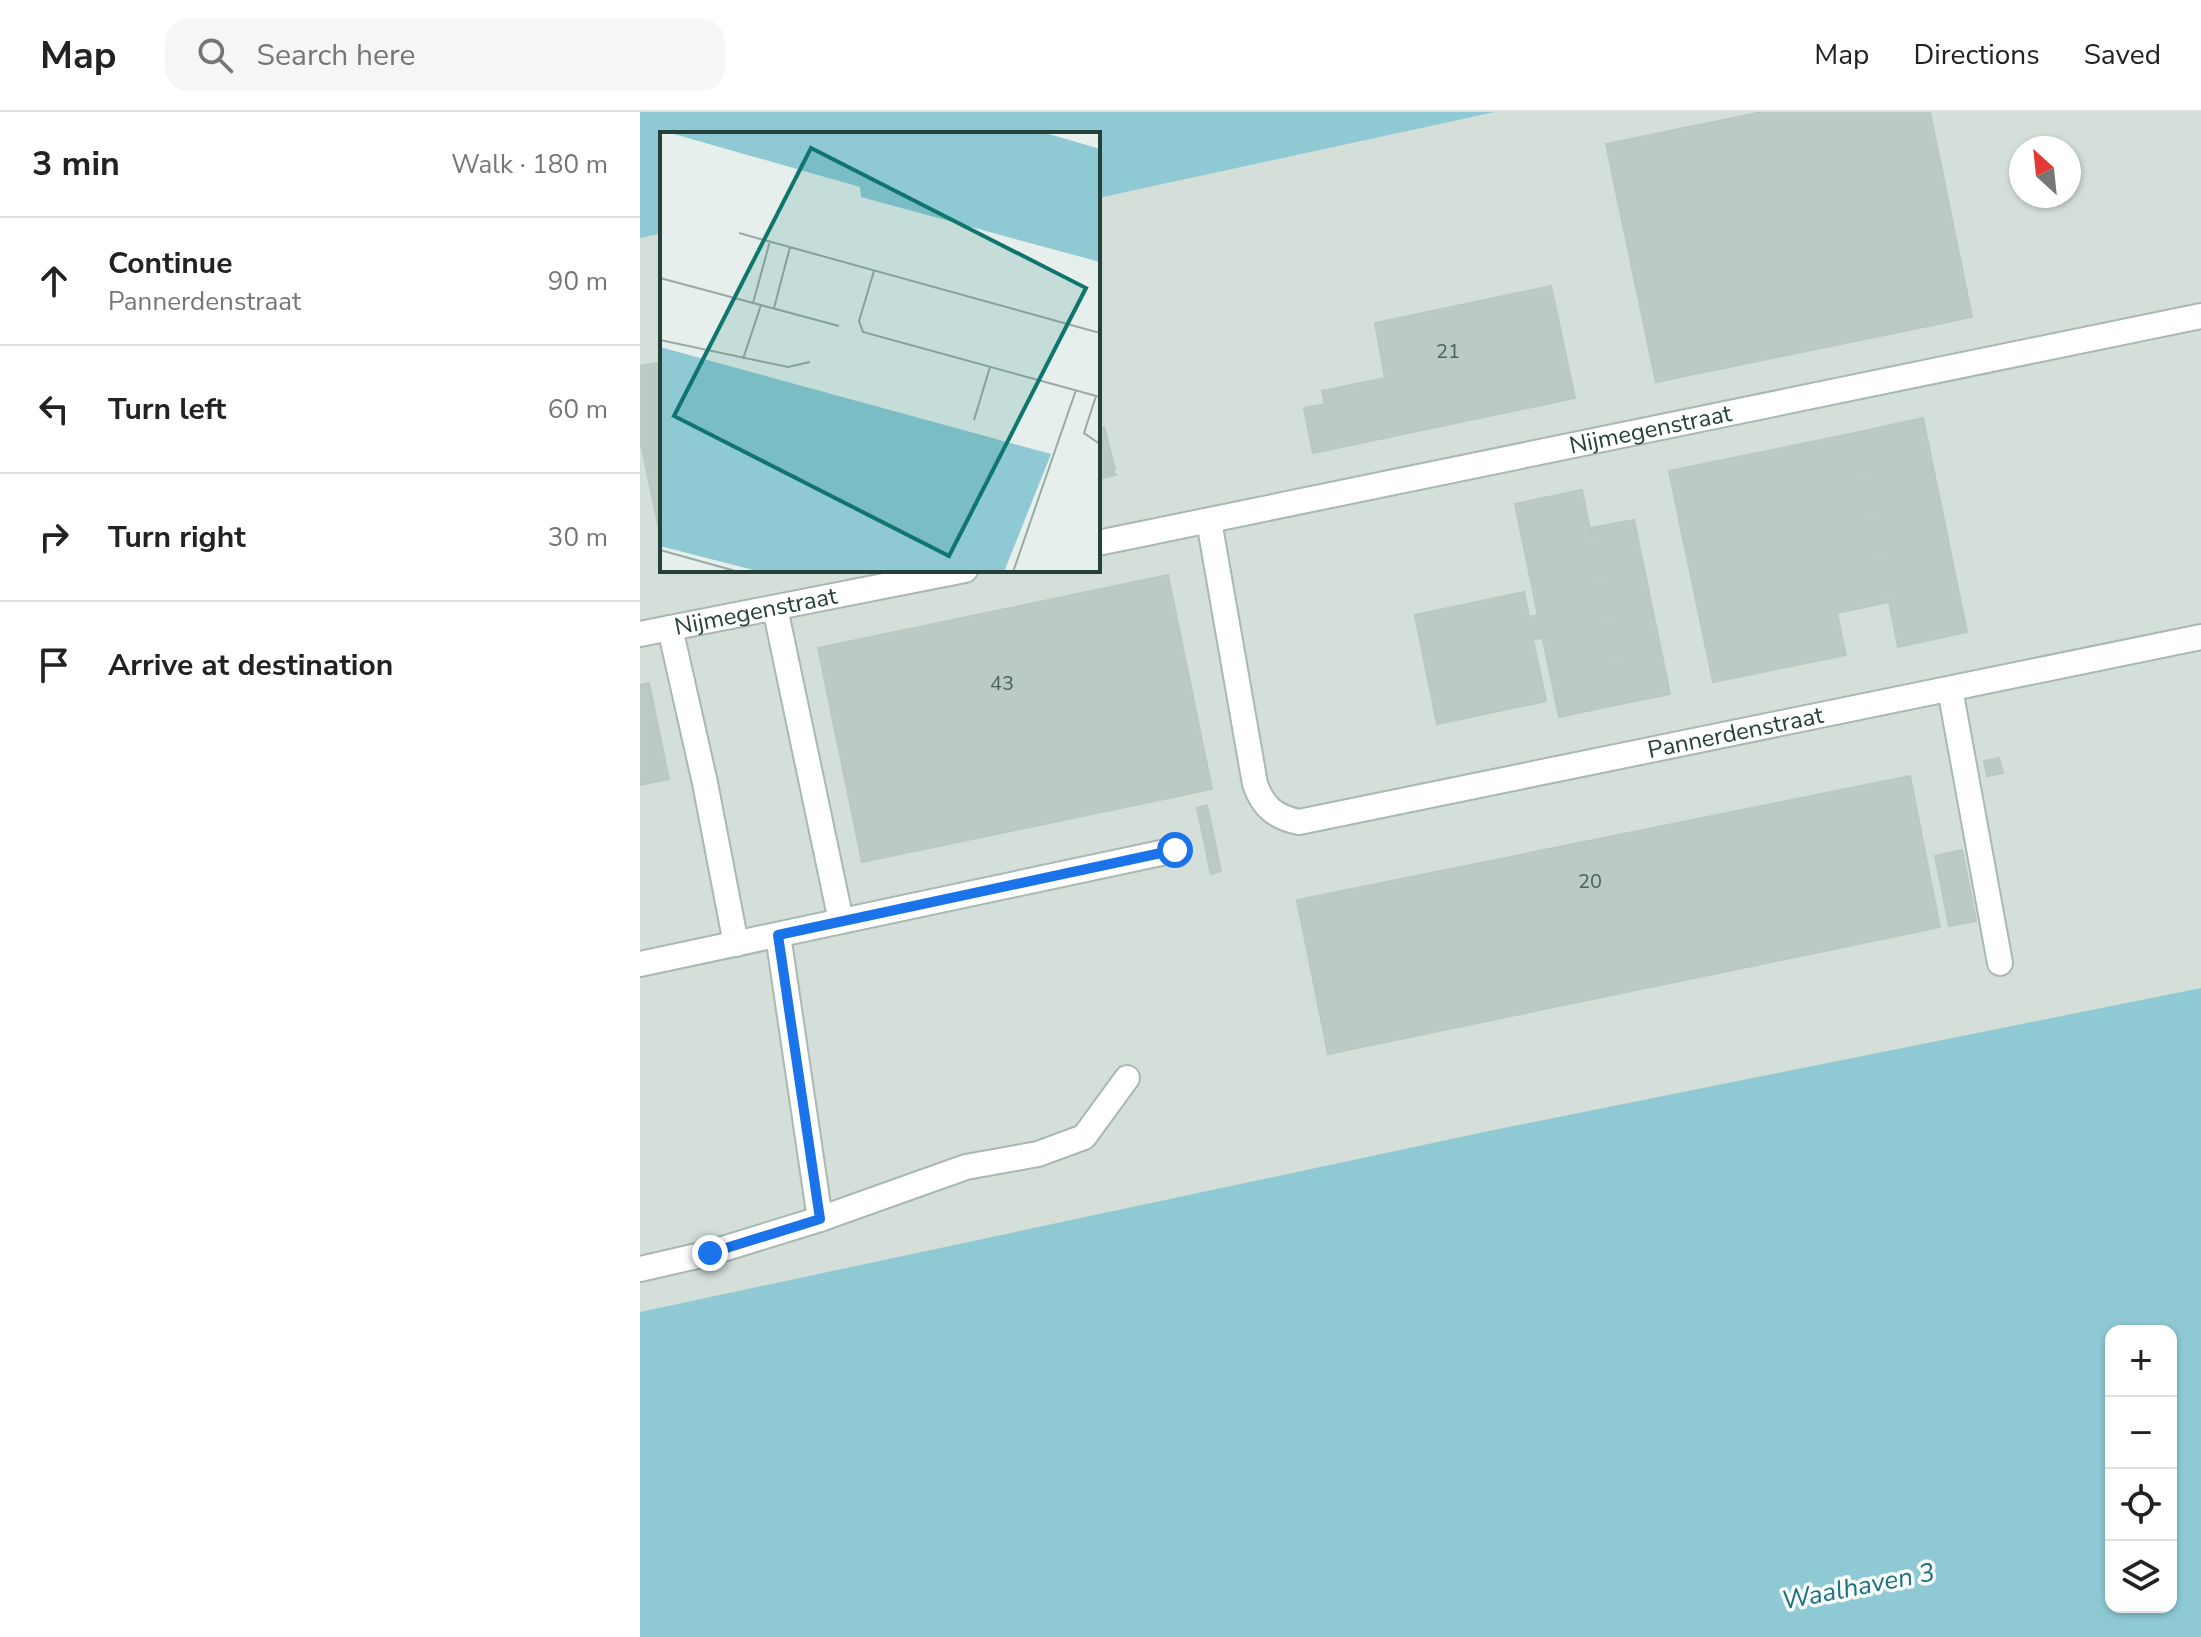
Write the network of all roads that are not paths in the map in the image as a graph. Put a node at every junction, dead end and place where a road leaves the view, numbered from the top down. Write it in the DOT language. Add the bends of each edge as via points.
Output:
graph roads {
  1 [pos="2201,316"];
  2 [pos="1209,521"];
  3 [pos="1100,543"];
  4 [pos="955,572"];
  5 [pos="775,608"];
  6 [pos="670,628"];
  7 [pos="640,634"];
  8 [pos="2201,637"];
  9 [pos="1950,689"];
  10 [pos="1175,850"];
  11 [pos="841,921"];
  12 [pos="778,935"];
  13 [pos="736,944"];
  14 [pos="2000,963"];
  15 [pos="640,964"];
  16 [pos="1127,1078"];
  17 [pos="820,1219"];
  18 [pos="640,1269"];
  1 -- 2 [label="street, Nijmegenstraat"];
  2 -- 3 [label="street, Nijmegenstraat"];
  2 -- 9 [label="street, Pannerdenstraat" via="1252,774 1260,799 1283,819 1299,822"];
  4 -- 5 [label="street, Nijmegenstraat"];
  5 -- 6 [label="street, Nijmegenstraat"];
  5 -- 11 [label="street"];
  6 -- 7 [label="street, Nijmegenstraat"];
  6 -- 13 [label="street"];
  8 -- 9 [label="street, Pannerdenstraat"];
  9 -- 14 [label="street"];
  10 -- 11 [label="street"];
  11 -- 12 [label="street"];
  12 -- 13 [label="street"];
  12 -- 17 [label="street"];
  13 -- 15 [label="street"];
  16 -- 17 [label="street" via="1084,1137 1038,1154 966,1167"];
  17 -- 18 [label="street"];
}
